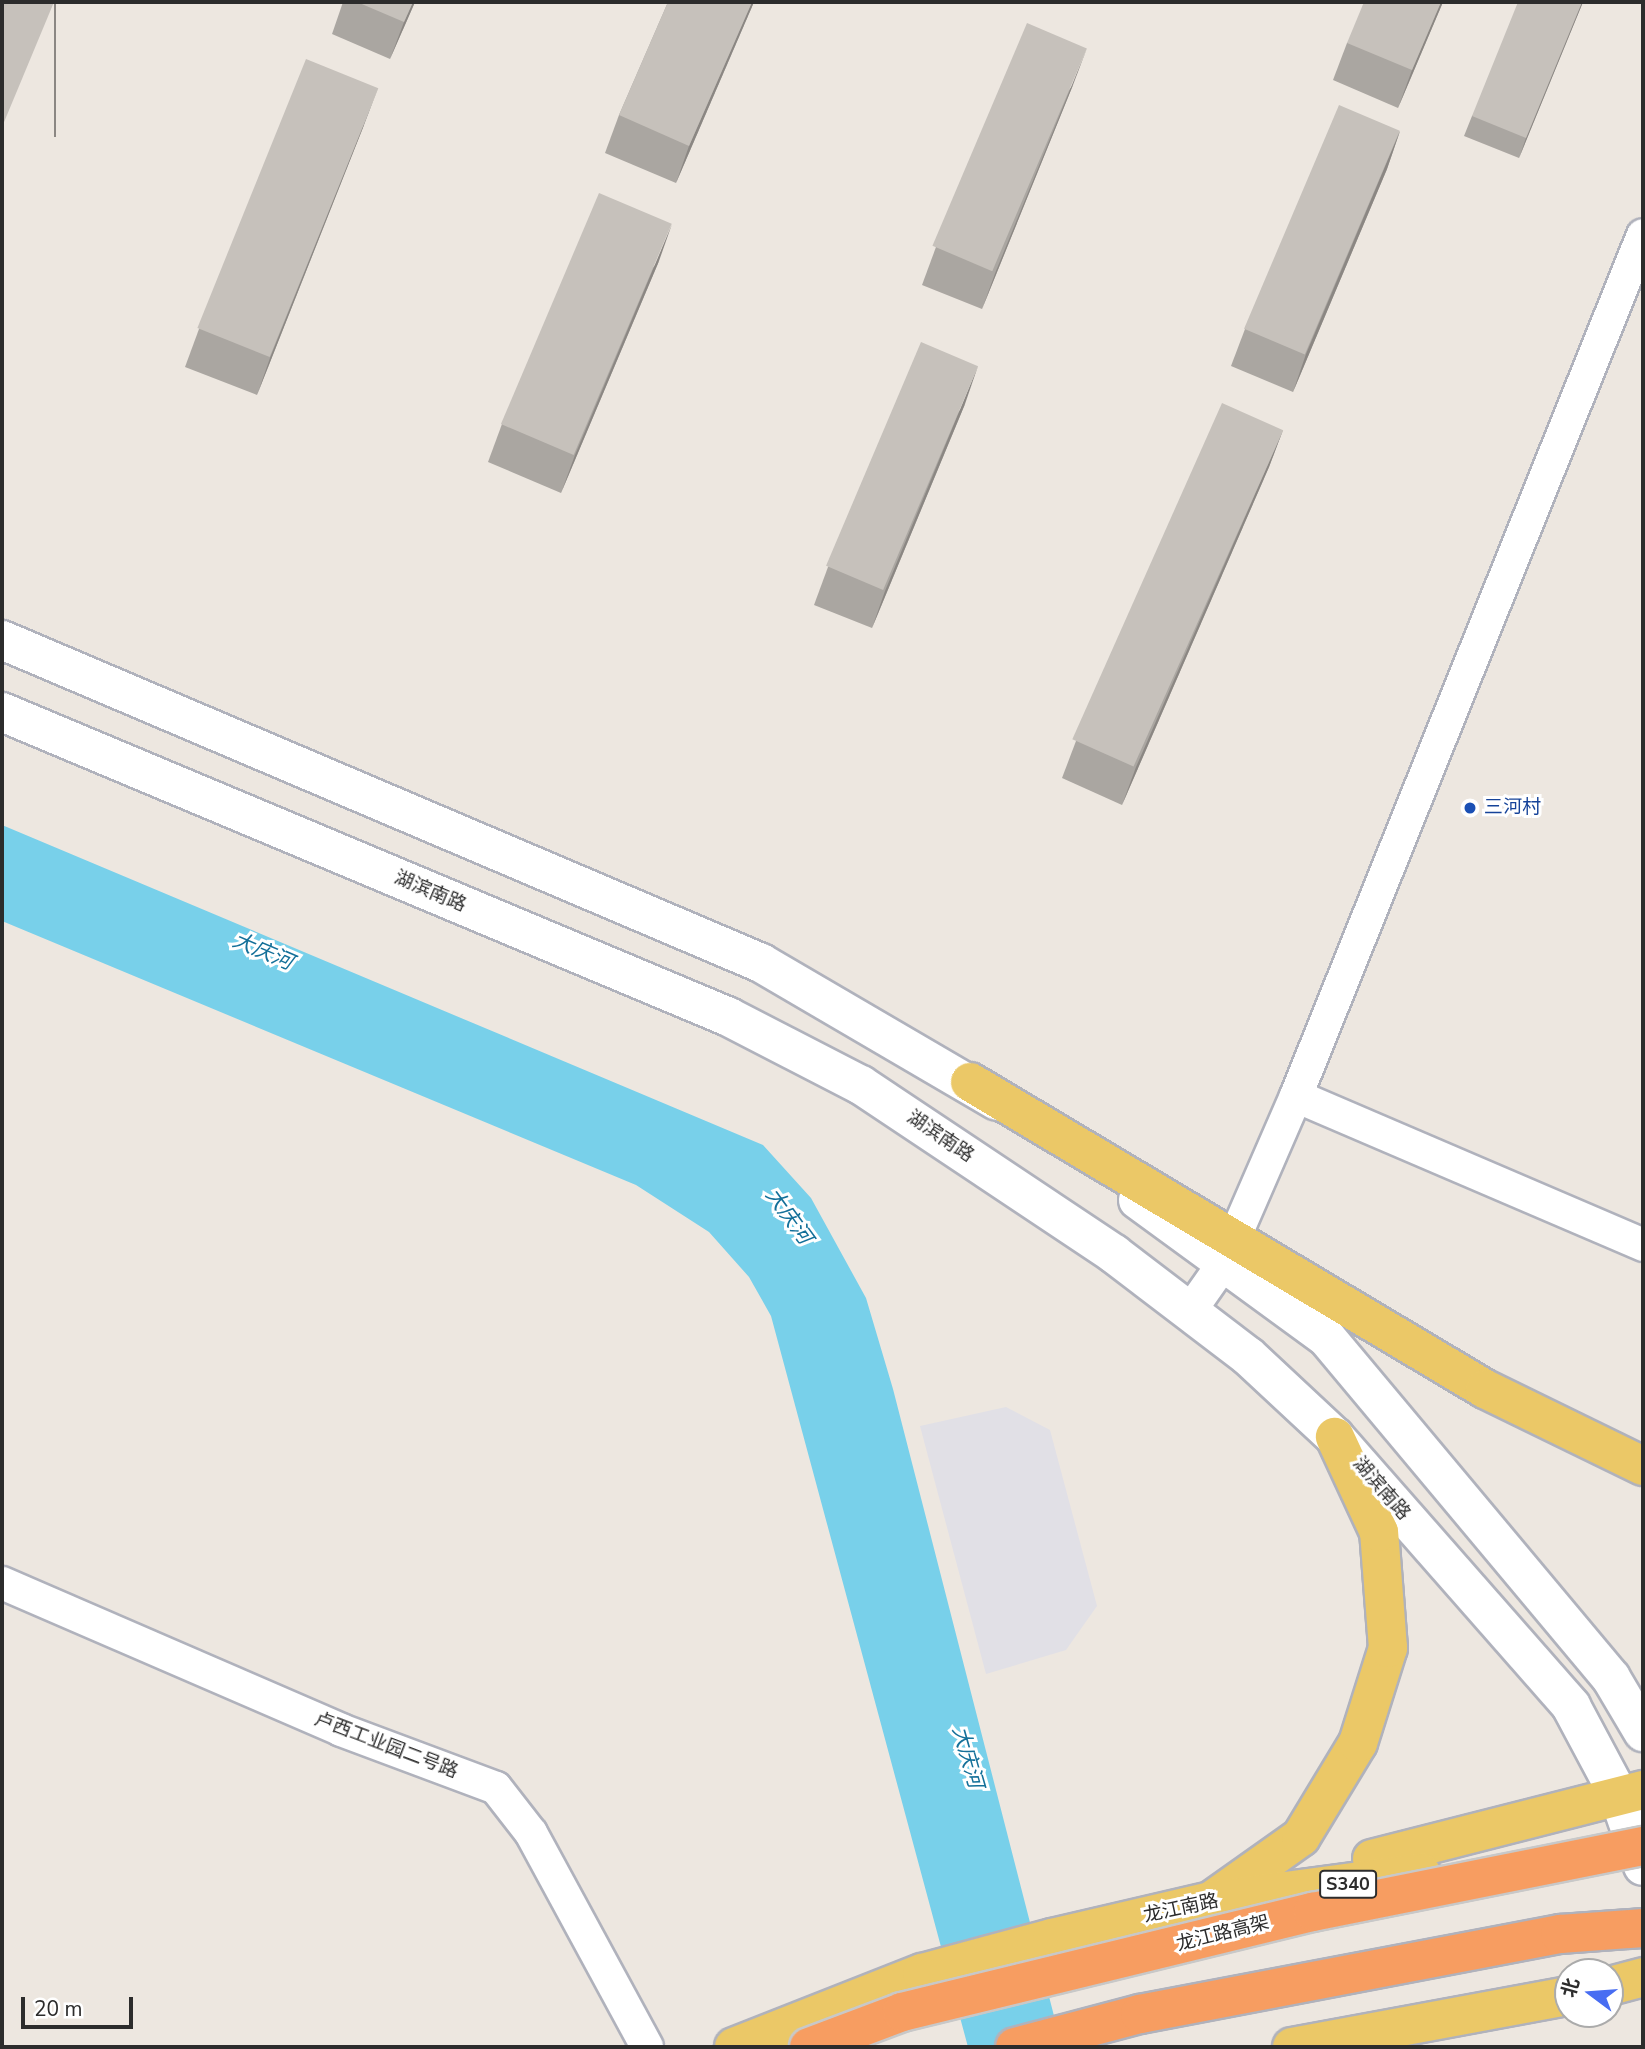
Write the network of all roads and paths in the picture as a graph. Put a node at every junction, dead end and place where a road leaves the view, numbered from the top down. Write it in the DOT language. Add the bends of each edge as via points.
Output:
graph roads {
  1 [pos="1643,236"];
  2 [pos="2,640"];
  3 [pos="2,712"];
  4 [pos="1296,1096"];
  5 [pos="1643,1245"];
  6 [pos="1229,1251"];
  7 [pos="1190,1311"];
  8 [pos="1335,1437"];
  9 [pos="1643,1466"];
  10 [pos="2,1583"];
  11 [pos="1643,1732"];
  12 [pos="1631,1792"];
  13 [pos="1639,1835"];
  14 [pos="1643,1866"];
  15 [pos="1211,1901"];
  16 [pos="1643,1928"];
  17 [pos="1560,1934"];
  18 [pos="1643,1937"];
  19 [pos="1643,1978"];
  20 [pos="1624,1983"];
  21 [pos="1554,2002"];
  22 [pos="1624,2003"];
  23 [pos="1643,2004"];
  24 [pos="647,2047"];
  25 [pos="734,2047"];
  26 [pos="809,2047"];
  27 [pos="1015,2047"];
  28 [pos="1292,2047"];
  1 -- 4 [label="street"];
  2 -- 6 [label="main road" via="761,963 970,1082"];
  3 -- 7 [label="main road, 湖滨南路" via="729,1017 861,1085 1114,1254"];
  4 -- 5 [label="street"];
  4 -- 6 [label="street"];
  6 -- 7 [label="street"];
  6 -- 9 [label="main road" via="1485,1389"];
  6 -- 11 [label="main road" via="1326,1337 1611,1678"];
  7 -- 8 [label="main road, 湖滨南路" via="1248,1356"];
  8 -- 12 [label="main road, 湖滨南路" via="1571,1706"];
  8 -- 15 [label="main road" via="1379,1532 1388,1648 1358,1743 1301,1837"];
  10 -- 24 [label="street, 卢西工业园二号路" via="341,1731 496,1788 531,1833"];
  12 -- 13 [label="main road, 湖滨南路"];
  12 -- 15 [label="main road"];
  13 -- 14 [label="main road, 湖滨南路"];
  13 -- 15 [label="main road, 龙江南路 / S340" via="1397,1878"];
  13 -- 26 [label="highway, 龙江路高架, bridge" via="902,2011"];
  15 -- 25 [label="main road, 龙江南路 / S340" via="922,1973"];
  16 -- 17 [label="highway"];
  17 -- 18 [label="highway"];
  17 -- 27 [label="highway" via="1140,2014"];
  19 -- 20 [label="main road"];
  21 -- 28 [label="main road"];
  22 -- 23 [label="main road"];
}
